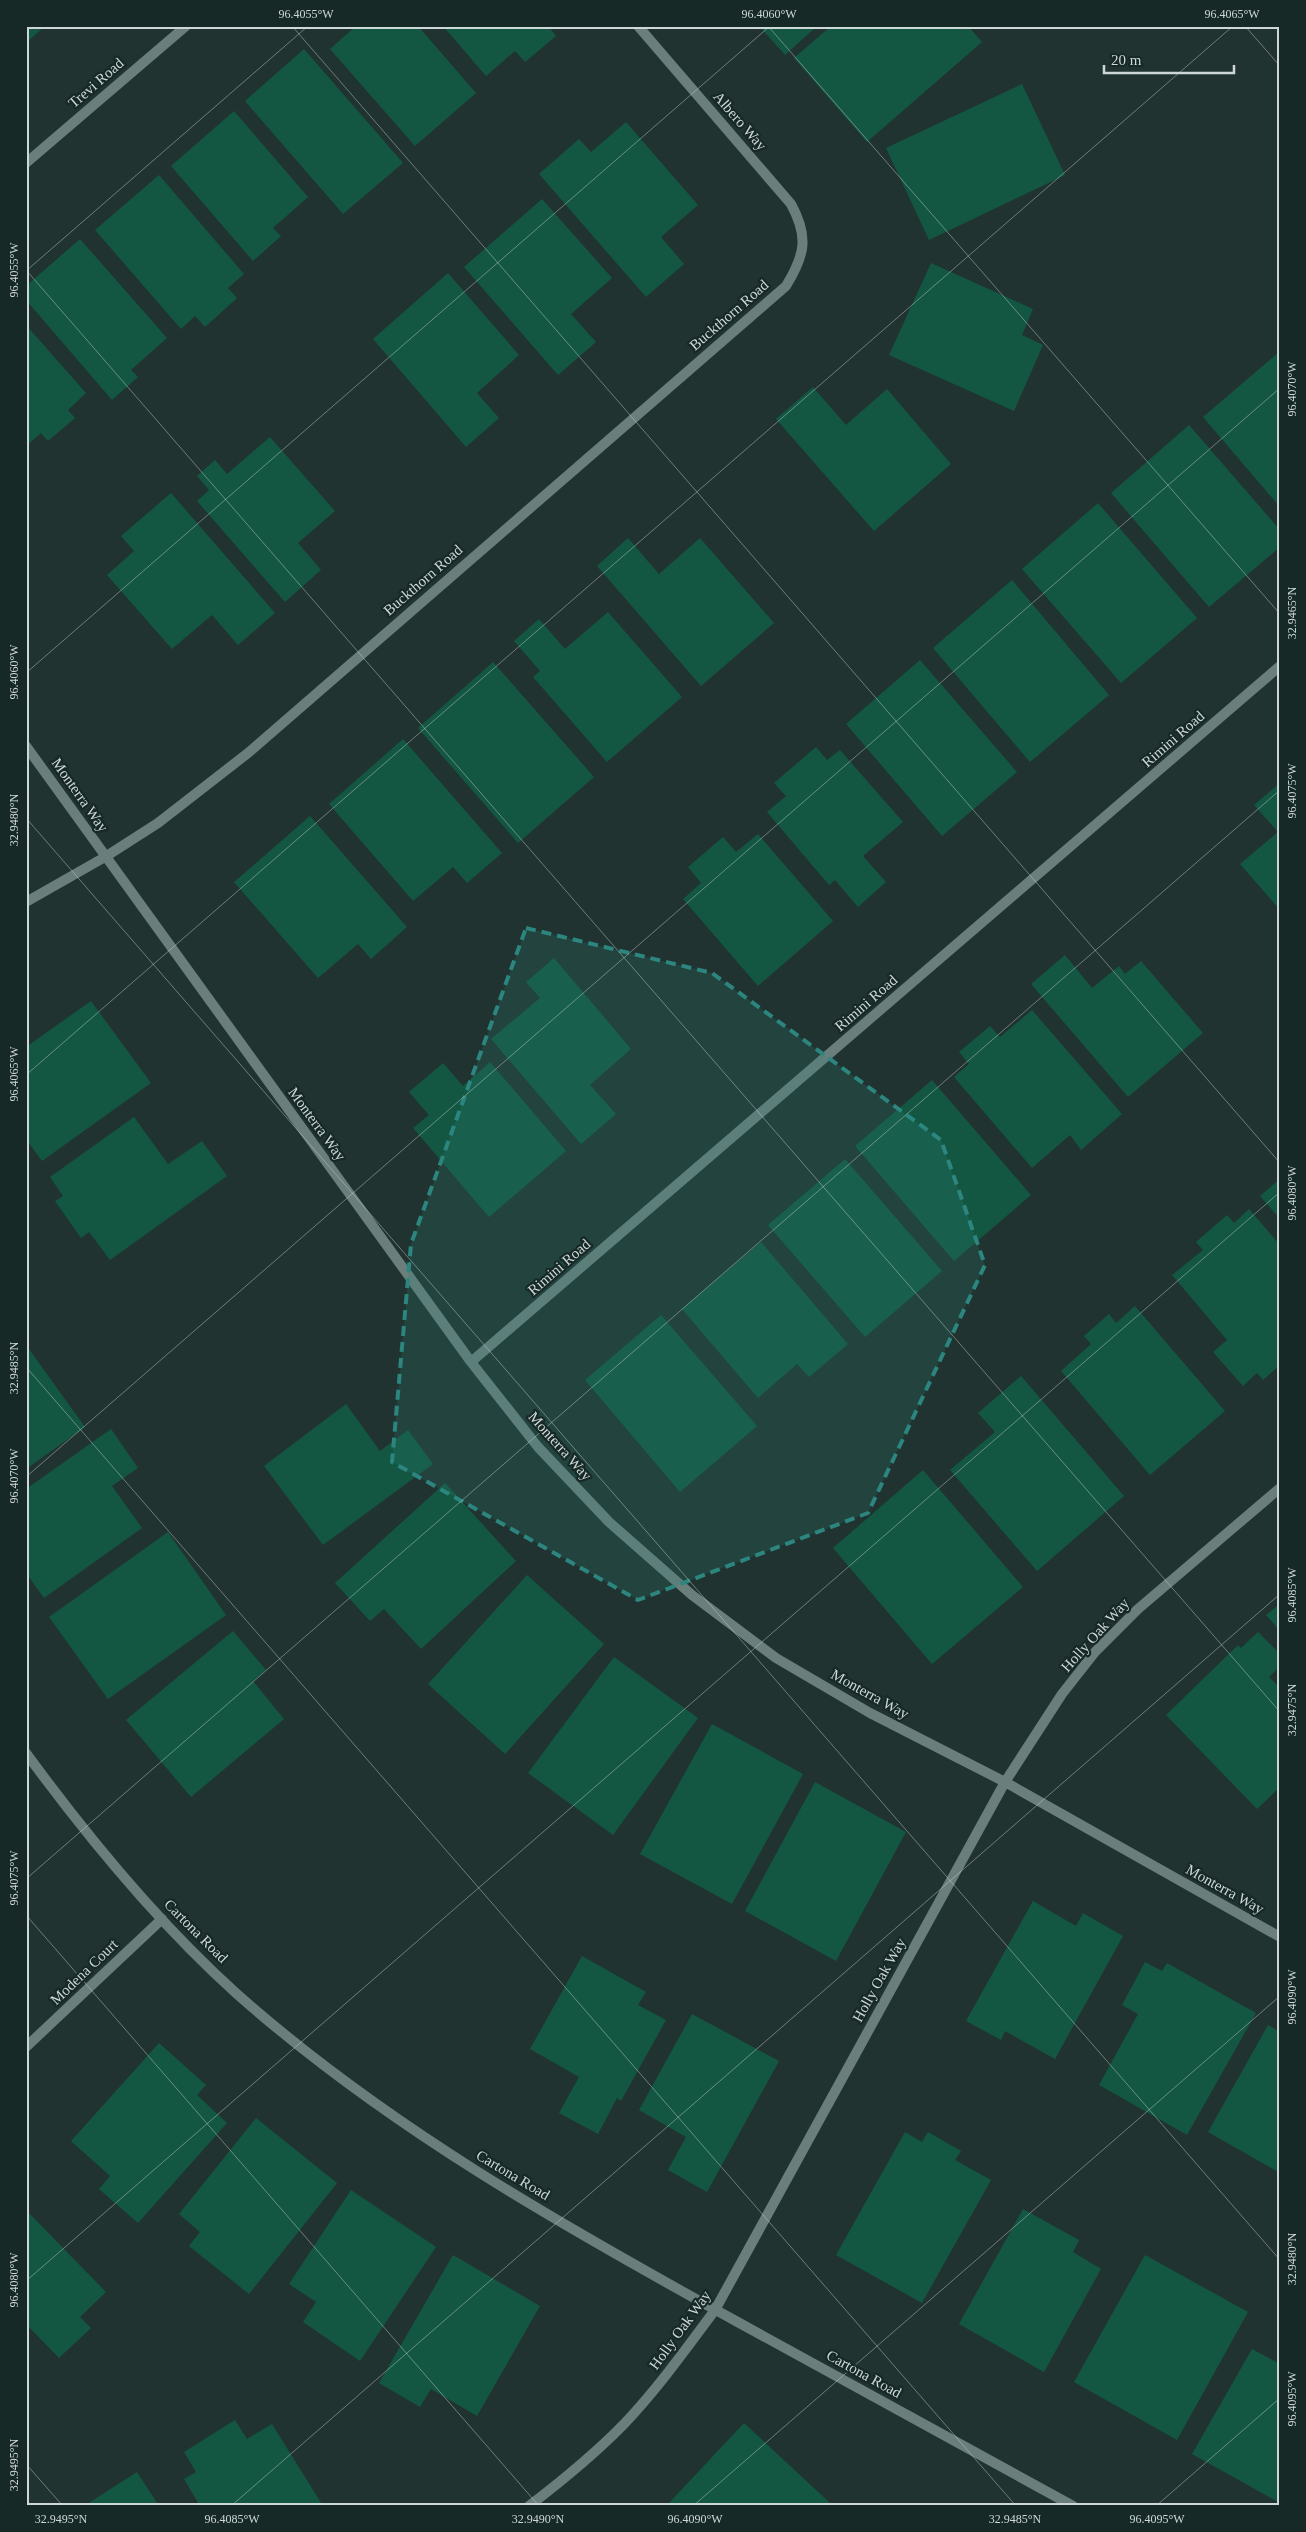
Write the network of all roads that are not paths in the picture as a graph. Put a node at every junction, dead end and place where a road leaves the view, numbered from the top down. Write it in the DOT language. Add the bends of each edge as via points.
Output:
graph roads {
  1 [pos="186,26"];
  2 [pos="638,26"];
  3 [pos="26,163"];
  4 [pos="804,244"];
  5 [pos="1280,666"];
  6 [pos="26,746"];
  7 [pos="105,857"];
  8 [pos="26,902"];
  9 [pos="471,1362"];
  10 [pos="1280,1488"];
  11 [pos="26,1753"];
  12 [pos="1005,1782"];
  13 [pos="162,1918"];
  14 [pos="1280,1937"];
  15 [pos="26,2047"];
  16 [pos="715,2310"];
  17 [pos="529,2506"];
  18 [pos="1073,2506"];
  1 -- 3 [label="street, Trevi Road"];
  2 -- 4 [label="street, Albero Way" via="792,204 801,222"];
  4 -- 7 [label="street, Buckthorn Road" via="799,265 786,286 248,752 158,823"];
  5 -- 9 [label="street, Rimini Road"];
  6 -- 7 [label="street, Monterra Way"];
  7 -- 8 [label="street, Buckthorn Road"];
  7 -- 9 [label="street, Monterra Way"];
  9 -- 12 [label="street, Monterra Way" via="538,1447 609,1522 692,1594 776,1658 870,1713"];
  10 -- 12 [label="street, Holly Oak Way" via="1138,1609 1095,1652 1062,1694"];
  11 -- 13 [label="street, Cartona Road" via="67,1809"];
  12 -- 14 [label="street, Monterra Way"];
  12 -- 16 [label="street, Holly Oak Way"];
  13 -- 15 [label="street, Modena Court"];
  13 -- 16 [label="street, Cartona Road" via="237,1994 356,2089 470,2166"];
  16 -- 17 [label="street, Holly Oak Way" via="625,2423 575,2470"];
  16 -- 18 [label="street, Cartona Road"];
}
